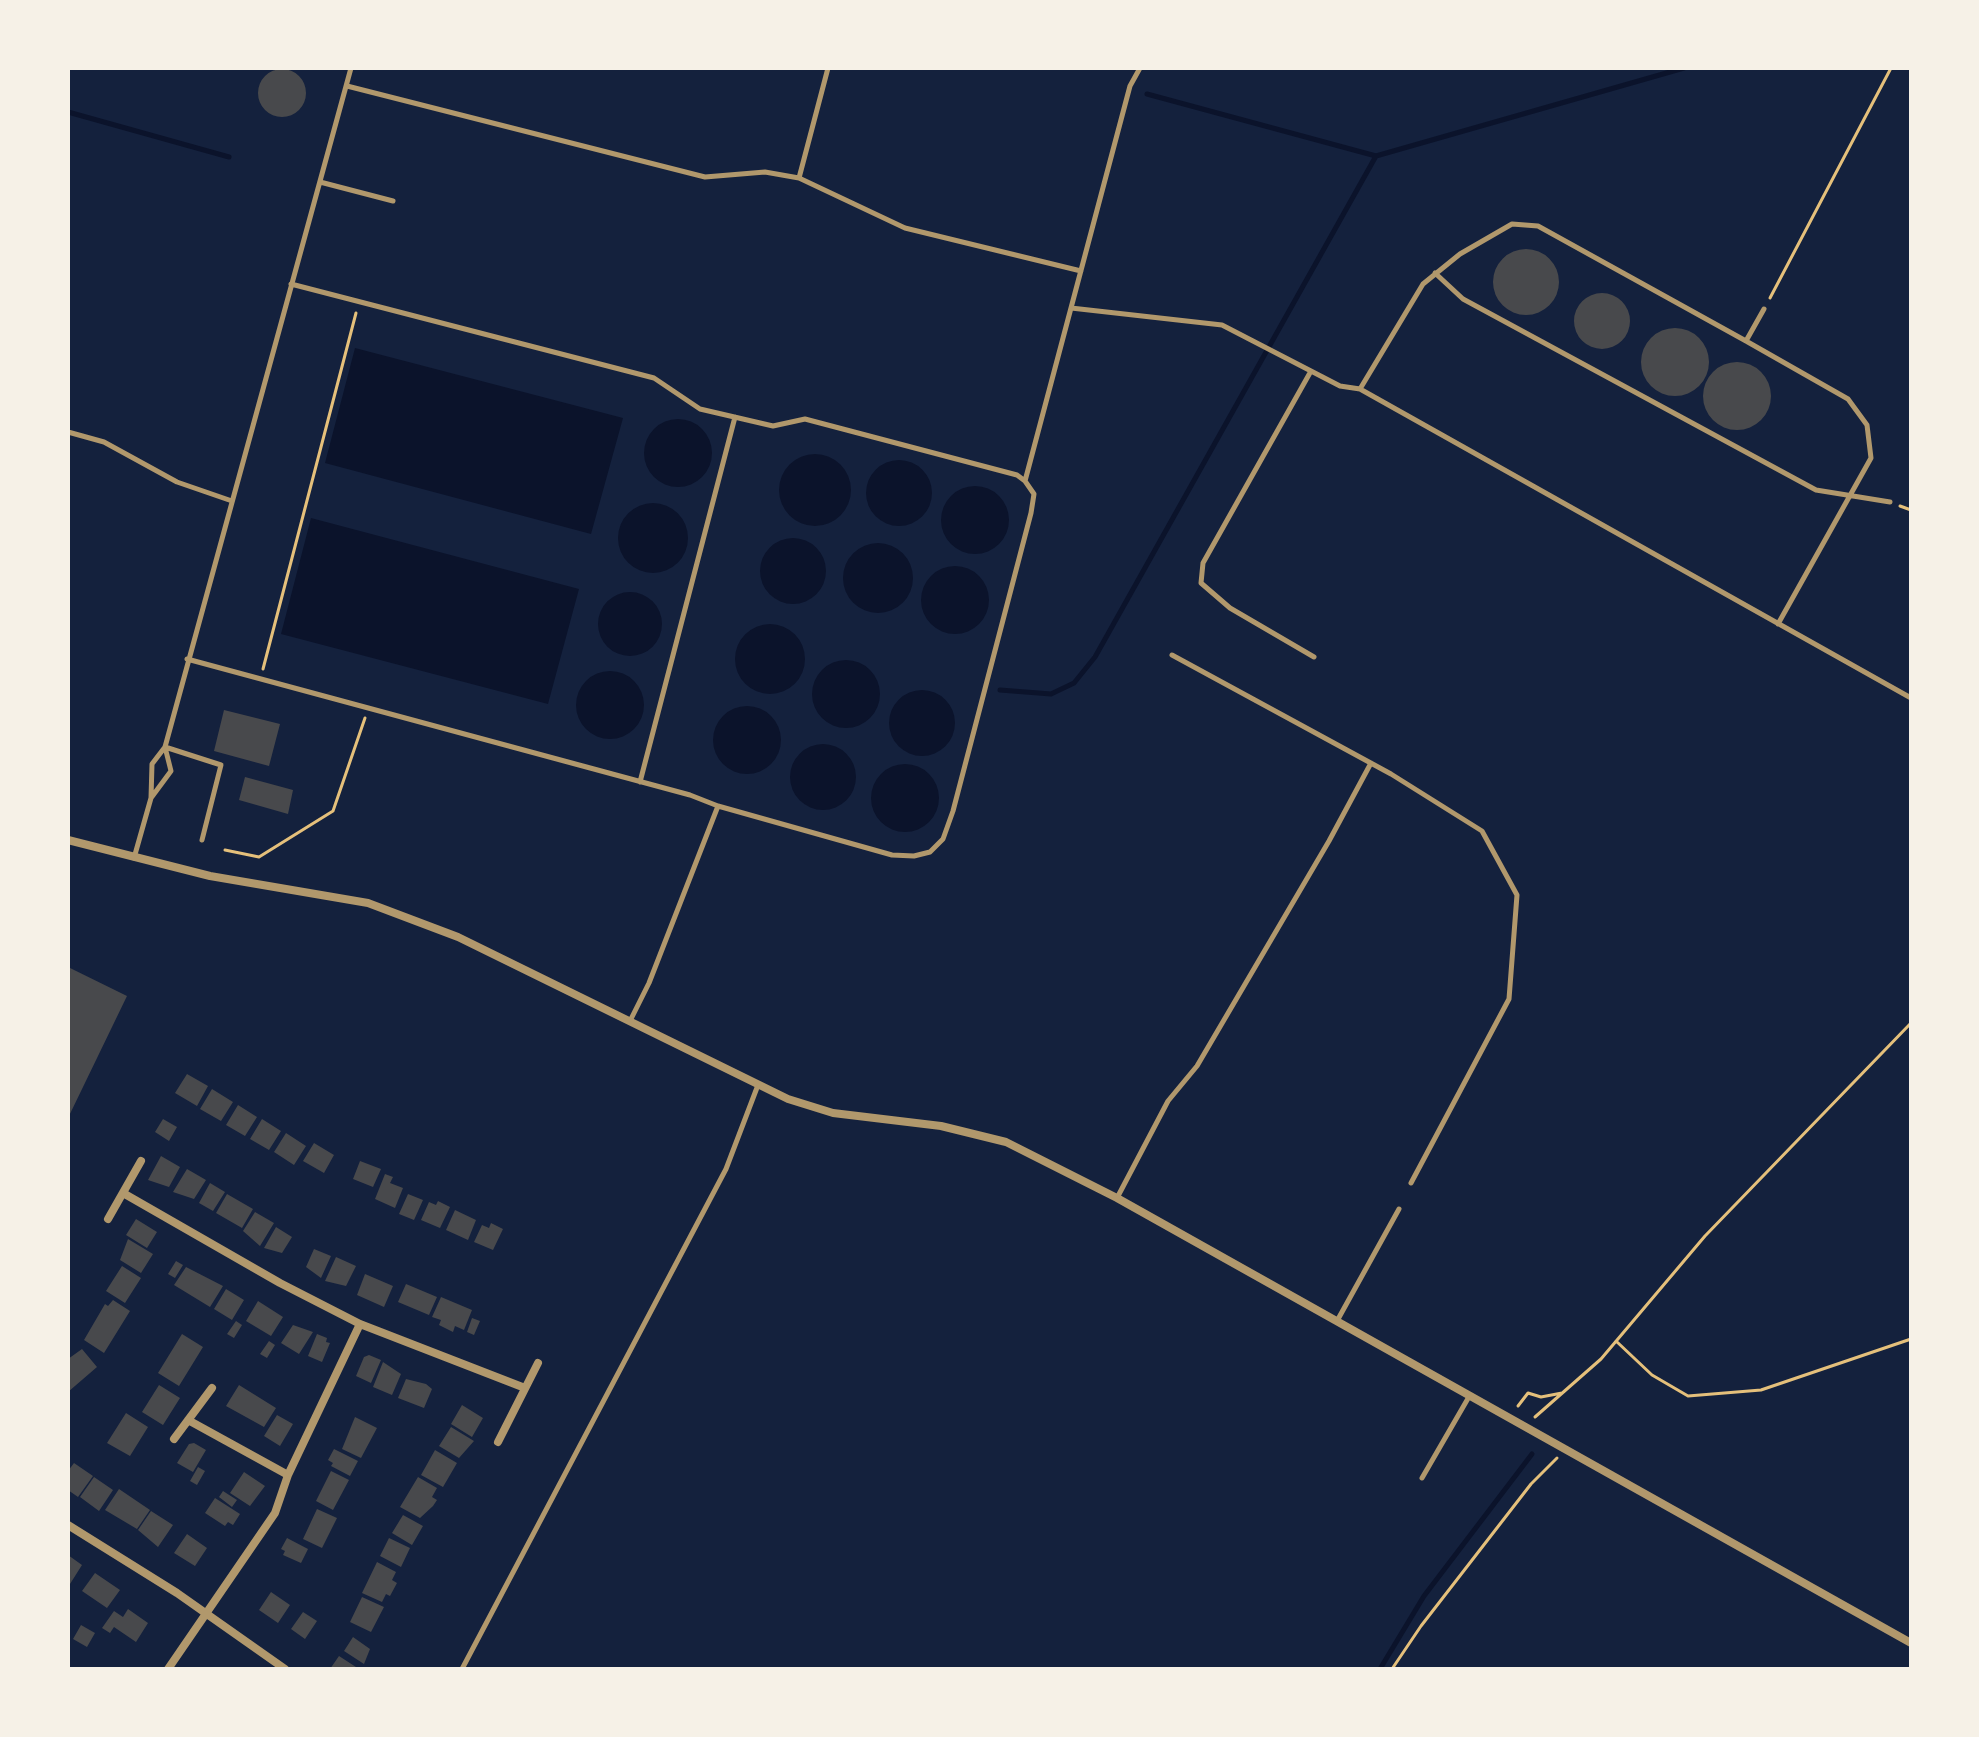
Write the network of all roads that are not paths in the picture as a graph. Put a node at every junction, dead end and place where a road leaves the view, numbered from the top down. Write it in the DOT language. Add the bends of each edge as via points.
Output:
graph roads {
  1 [pos="351,68"];
  2 [pos="828,68"];
  3 [pos="1140,68"];
  4 [pos="347,86"];
  5 [pos="799,178"];
  6 [pos="320,182"];
  7 [pos="393,201"];
  8 [pos="1081,271"];
  9 [pos="1435,273"];
  10 [pos="291,284"];
  11 [pos="1071,308"];
  12 [pos="1764,309"];
  13 [pos="1746,341"];
  14 [pos="1311,371"];
  15 [pos="1360,389"];
  16 [pos="735,417"];
  17 [pos="68,432"];
  18 [pos="1025,481"];
  19 [pos="1850,496"];
  20 [pos="232,501"];
  21 [pos="1890,502"];
  22 [pos="1778,624"];
  23 [pos="1172,655"];
  24 [pos="1314,657"];
  25 [pos="187,659"];
  26 [pos="1911,698"];
  27 [pos="165,747"];
  28 [pos="1371,763"];
  29 [pos="640,782"];
  30 [pos="151,798"];
  31 [pos="718,806"];
  32 [pos="68,840"];
  33 [pos="202,840"];
  34 [pos="133,859"];
  35 [pos="630,1021"];
  36 [pos="758,1085"];
  37 [pos="141,1161"];
  38 [pos="1411,1183"];
  39 [pos="123,1193"];
  40 [pos="1117,1198"];
  41 [pos="1399,1209"];
  42 [pos="108,1219"];
  43 [pos="1337,1321"];
  44 [pos="360,1324"];
  45 [pos="538,1363"];
  46 [pos="212,1388"];
  47 [pos="525,1388"];
  48 [pos="1470,1394"];
  49 [pos="188,1420"];
  50 [pos="174,1439"];
  51 [pos="498,1442"];
  52 [pos="288,1475"];
  53 [pos="1422,1478"];
  54 [pos="68,1525"];
  55 [pos="208,1614"];
  56 [pos="1911,1643"];
  57 [pos="168,1669"];
  58 [pos="285,1669"];
  59 [pos="462,1669"];
  1 -- 4 [label="lane"];
  2 -- 5 [label="lane"];
  3 -- 8 [label="lane" via="1130,86"];
  4 -- 5 [label="lane" via="705,177 765,172"];
  4 -- 6 [label="lane"];
  5 -- 8 [label="lane" via="905,228"];
  6 -- 7 [label="lane"];
  6 -- 10 [label="lane"];
  8 -- 11 [label="lane"];
  9 -- 13 [label="lane" via="1512,224 1538,226"];
  9 -- 15 [label="lane" via="1423,284"];
  9 -- 19 [label="lane" via="1463,299 1816,490"];
  10 -- 16 [label="lane" via="654,378 700,409"];
  10 -- 20 [label="lane"];
  11 -- 14 [label="lane" via="1222,325"];
  11 -- 18 [label="lane"];
  12 -- 13 [label="lane"];
  13 -- 19 [label="lane" via="1848,399 1867,425 1871,458"];
  14 -- 15 [label="lane" via="1340,386"];
  14 -- 24 [label="lane" via="1203,563 1201,583 1230,608"];
  15 -- 22 [label="lane"];
  16 -- 18 [label="lane" via="773,426 805,419"];
  16 -- 29 [label="lane"];
  17 -- 20 [label="lane" via="104,442 177,482"];
  18 -- 31 [label="lane" via="1034,494 1015,582 943,839 930,852 892,855"];
  19 -- 21 [label="lane"];
  19 -- 22 [label="lane"];
  20 -- 25 [label="lane"];
  22 -- 26 [label="lane"];
  23 -- 28 [label="lane"];
  25 -- 27 [label="lane"];
  25 -- 29 [label="lane"];
  27 -- 30 [label="lane" via="152,764"];
  27 -- 30 [label="lane" via="171,771"];
  27 -- 33 [label="lane" via="221,765"];
  28 -- 38 [label="lane" via="1482,831 1517,895 1509,999"];
  28 -- 40 [label="lane" via="1197,1066 1168,1101"];
  29 -- 31 [label="lane"];
  30 -- 34 [label="lane"];
  31 -- 35 [label="lane"];
  32 -- 34 [label="street"];
  34 -- 35 [label="street" via="368,903 458,937"];
  35 -- 36 [label="street"];
  36 -- 40 [label="street" via="833,1113 979,1133"];
  36 -- 59 [label="lane" via="726,1169"];
  37 -- 39 [label="street"];
  39 -- 42 [label="street"];
  39 -- 44 [label="street"];
  40 -- 43 [label="street"];
  41 -- 43 [label="lane"];
  43 -- 48 [label="street"];
  44 -- 47 [label="street"];
  44 -- 52 [label="street"];
  45 -- 47 [label="street"];
  46 -- 49 [label="street"];
  47 -- 51 [label="street"];
  48 -- 53 [label="lane"];
  48 -- 56 [label="street"];
  49 -- 50 [label="street"];
  49 -- 52 [label="street"];
  52 -- 55 [label="street" via="275,1513"];
  54 -- 55 [label="street"];
  55 -- 57 [label="street"];
  55 -- 58 [label="street"];
}
